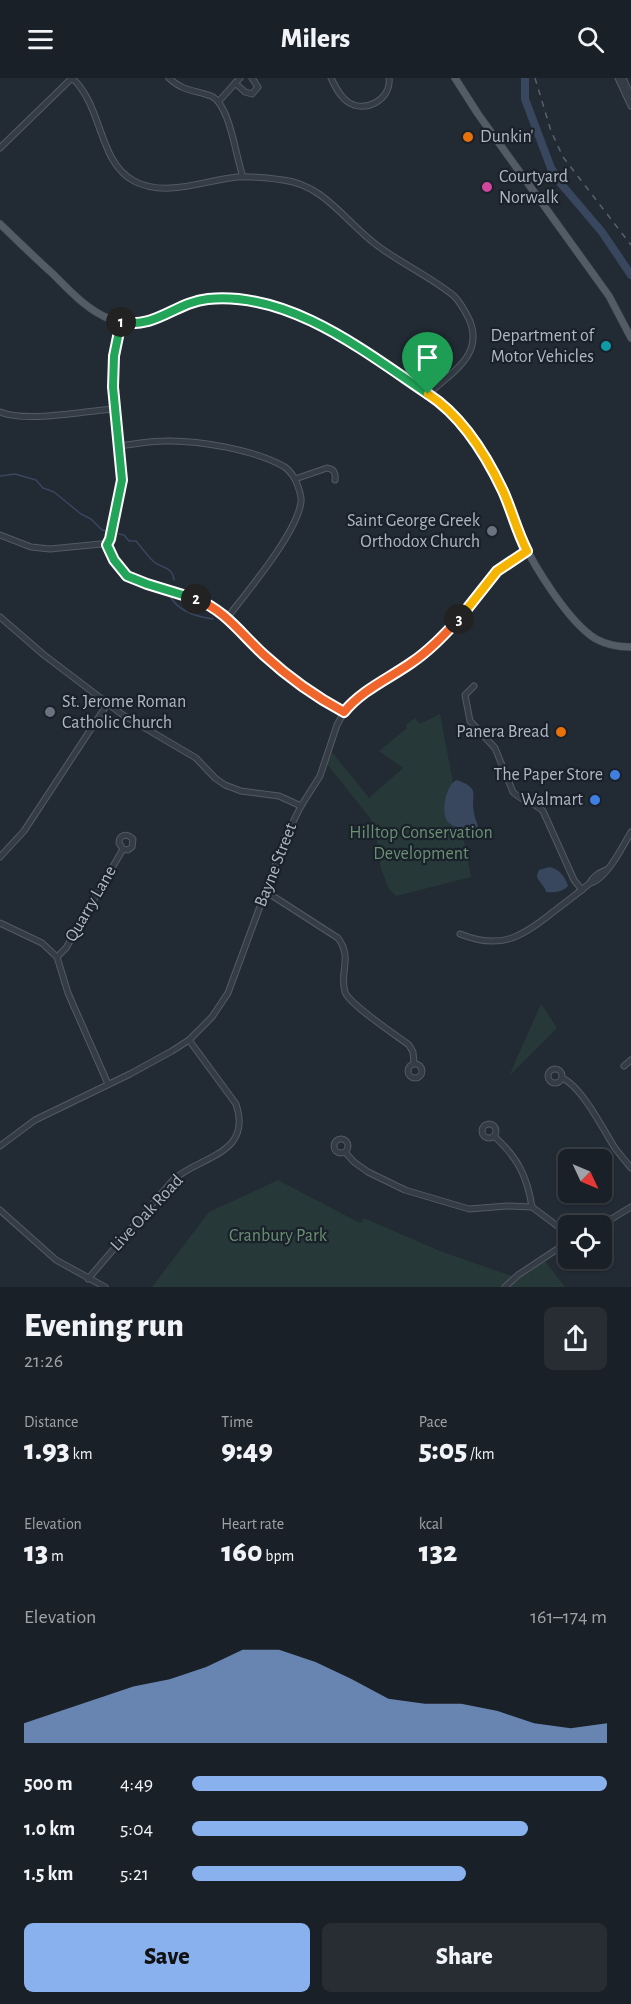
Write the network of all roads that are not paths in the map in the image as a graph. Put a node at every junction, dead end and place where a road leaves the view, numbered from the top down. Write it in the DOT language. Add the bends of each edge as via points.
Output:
graph roads {
  1 [pos="72,78"];
  2 [pos="169,78"];
  3 [pos="252,78"];
  4 [pos="331,78"];
  5 [pos="389,78"];
  6 [pos="455,78"];
  7 [pos="618,78"];
  8 [pos="623,78"];
  9 [pos="238,80"];
  10 [pos="631,96"];
  11 [pos="219,101"];
  12 [pos="631,106"];
  13 [pos="0,148"];
  14 [pos="243,177"];
  15 [pos="0,224"];
  16 [pos="121,322"];
  17 [pos="631,338"];
  18 [pos="428,394"];
  19 [pos="114,409"];
  20 [pos="0,411"];
  21 [pos="119,446"];
  22 [pos="296,479"];
  23 [pos="335,480"];
  24 [pos="0,535"];
  25 [pos="107,545"];
  26 [pos="527,551"];
  27 [pos="0,617"];
  28 [pos="227,618"];
  29 [pos="631,647"];
  30 [pos="474,686"];
  31 [pos="108,703"];
  32 [pos="344,712"];
  33 [pos="301,806"];
  34 [pos="631,832"];
  35 [pos="123,849"];
  36 [pos="0,857"];
  37 [pos="582,890"];
  38 [pos="265,891"];
  39 [pos="0,923"];
  40 [pos="460,934"];
  41 [pos="57,957"];
  42 [pos="189,1040"];
  43 [pos="631,1060"];
  44 [pos="414,1064"];
  45 [pos="624,1066"];
  46 [pos="562,1078"];
  47 [pos="108,1084"];
  48 [pos="494,1136"];
  49 [pos="0,1146"];
  50 [pos="345,1152"];
  51 [pos="631,1168"];
  52 [pos="532,1207"];
  53 [pos="631,1208"];
  54 [pos="0,1210"];
  55 [pos="612,1219"];
  56 [pos="558,1226"];
  57 [pos="558,1249"];
  58 [pos="88,1279"];
  59 [pos="105,1287"];
  60 [pos="505,1287"];
  1 -- 13 [label="street"];
  1 -- 14 [label="street" via="86,95 115,163 135,182 174,187"];
  2 -- 11 [label="street" via="183,89"];
  3 -- 9 [label="street" via="258,87 252,94"];
  4 -- 5 [label="street" via="346,101 364,106 386,94"];
  6 -- 17 [label="main road" via="609,296"];
  7 -- 12 [label="street"];
  8 -- 10 [label="street"];
  9 -- 11 [label="street"];
  11 -- 14 [label="street"];
  14 -- 18 [label="street" via="284,180 312,189 376,245 460,301 472,326 471,352"];
  15 -- 16 [label="main road" via="83,302 101,315"];
  16 -- 18 [label="main road" via="147,322 207,299 271,304 365,352"];
  16 -- 19 [label="street" via="114,356"];
  18 -- 26 [label="main road" via="453,414 471,436 503,491"];
  19 -- 20 [label="street" via="27,416"];
  19 -- 21 [label="street"];
  21 -- 22 [label="street" via="166,441 217,446 277,463"];
  21 -- 25 [label="street" via="122,480"];
  22 -- 23 [label="street" via="327,468 334,471"];
  22 -- 28 [label="street" via="302,500 294,522"];
  24 -- 25 [label="street" via="31,547 50,549"];
  25 -- 28 [label="street" via="127,576 202,601"];
  26 -- 29 [label="main road" via="558,601 585,630 597,640"];
  26 -- 32 [label="street, Bayne Street" via="497,571 430,648 376,684"];
  27 -- 31 [label="street"];
  28 -- 32 [label="street" via="279,668"];
  30 -- 37 [label="street" via="465,695 470,721 495,748 516,796 543,811"];
  31 -- 33 [label="street" via="139,726 196,758 225,785 279,796"];
  31 -- 36 [label="street" via="24,831"];
  32 -- 33 [label="street, Bayne Street" via="320,776"];
  33 -- 38 [label="street, Bayne Street" via="285,836"];
  34 -- 37 [label="street" via="615,860"];
  35 -- 41 [label="street, Quarry Lane"];
  37 -- 40 [label="street" via="518,937 491,942"];
  38 -- 42 [label="street, Bayne Street" via="228,993 212,1017"];
  38 -- 44 [label="street" via="338,938 345,950 344,982 348,997 409,1045"];
  39 -- 41 [label="street" via="42,943"];
  41 -- 47 [label="street" via="68,993"];
  42 -- 47 [label="street, Bayne Street"];
  42 -- 58 [label="street, Live Oak Road" via="236,1104 237,1132 224,1152 173,1180"];
  43 -- 45 [label="street"];
  46 -- 51 [label="street" via="590,1107"];
  47 -- 49 [label="street, Bayne Street" via="35,1120"];
  48 -- 52 [label="street" via="516,1158"];
  50 -- 52 [label="street" via="387,1182 460,1207"];
  52 -- 56 [label="street"];
  53 -- 55 [label="street"];
  54 -- 58 [label="street" via="56,1260"];
  57 -- 60 [label="street"];
  58 -- 59 [label="street"];
}
